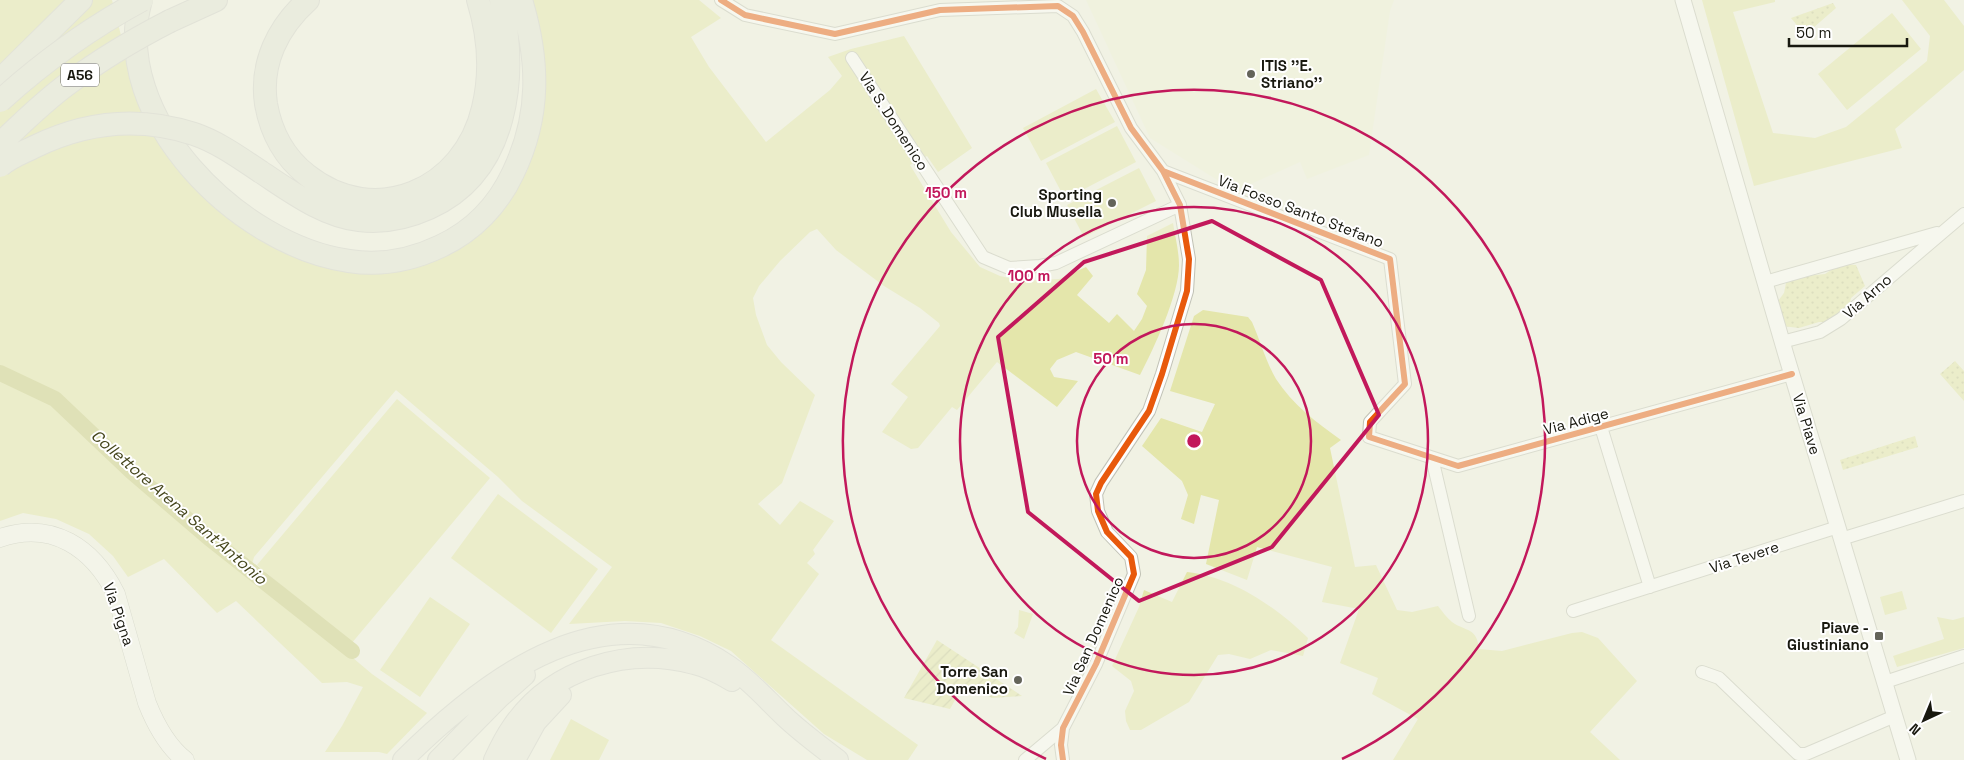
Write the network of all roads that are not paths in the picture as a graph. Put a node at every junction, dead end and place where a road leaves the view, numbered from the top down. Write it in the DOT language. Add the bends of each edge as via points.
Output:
graph roads {
  1 [pos="81,0"];
  2 [pos="142,0"];
  3 [pos="216,0"];
  4 [pos="308,0"];
  5 [pos="478,0"];
  6 [pos="501,0"];
  7 [pos="521,0"];
  8 [pos="721,0"];
  9 [pos="1683,0"];
  10 [pos="852,58"];
  11 [pos="0,80"];
  12 [pos="0,101"];
  13 [pos="0,144"];
  14 [pos="0,166"];
  15 [pos="1164,171"];
  16 [pos="1180,206"];
  17 [pos="1964,214"];
  18 [pos="1942,232"];
  19 [pos="1765,282"];
  20 [pos="1782,342"];
  21 [pos="1792,374"];
  22 [pos="1601,427"];
  23 [pos="1368,437"];
  24 [pos="1432,458"];
  25 [pos="1964,501"];
  26 [pos="1840,533"];
  27 [pos="0,538"];
  28 [pos="1650,587"];
  29 [pos="1574,611"];
  30 [pos="1469,616"];
  31 [pos="610,634"];
  32 [pos="1964,656"];
  33 [pos="648,657"];
  34 [pos="1702,672"];
  35 [pos="1885,682"];
  36 [pos="1895,716"];
  37 [pos="786,718"];
  38 [pos="1063,728"];
  39 [pos="185,760"];
  40 [pos="402,760"];
  41 [pos="438,760"];
  42 [pos="494,760"];
  43 [pos="515,760"];
  44 [pos="838,760"];
  45 [pos="1025,760"];
  46 [pos="1063,760"];
  47 [pos="1908,760"];
  1 -- 11 [label="highway"];
  2 -- 7 [label="highway" via="136,35 140,72 160,124 192,168 235,210 280,239 327,256 367,263 412,258 447,244 478,222 509,182 523,150 534,99 535,63"];
  2 -- 12 [label="highway, A56, bridge" via="57,52"];
  3 -- 13 [label="highway, A56, bridge" via="127,44 68,83"];
  4 -- 5 [label="highway" via="286,25 266,64 265,95 272,128 289,157 314,180 346,196 376,200 393,199 424,189 450,169 470,142 483,110 489,70 486,26"];
  6 -- 14 [label="highway, bridge" via="510,58 508,93 499,128 476,170 455,192 412,215 393,220 357,220 321,208 195,134 155,126 101,125 68,132"];
  8 -- 15 [label="street, Via San Domenico" via="745,15 835,34 940,10 1058,6 1073,16 1131,128"];
  9 -- 19 [label="street, Via Piave"];
  10 -- 16 [label="street, Via S. Domenico" via="983,257 1009,268 1056,263"];
  15 -- 16 [label="street, Via San Domenico"];
  15 -- 23 [label="street, Via Fosso Santo Stefano" via="1390,259 1405,384 1370,422"];
  16 -- 38 [label="street, Via San Domenico" via="1189,259 1187,291 1149,410 1096,494 1098,511 1108,532 1131,557 1134,574 1096,664"];
  17 -- 18 [label="street, Via Arno"];
  18 -- 19 [label="street, Via Arno"];
  18 -- 20 [label="street, Via Arno" via="1841,318 1820,332"];
  19 -- 20 [label="street, Via Piave"];
  20 -- 21 [label="street, Via Piave"];
  21 -- 22 [label="street, Via Adige"];
  21 -- 26 [label="street, Via Piave"];
  22 -- 24 [label="street, Via Adige" via="1458,466"];
  22 -- 28 [label="street"];
  23 -- 24 [label="street, Via Adige"];
  24 -- 30 [label="street"];
  25 -- 26 [label="street, Via Tevere"];
  26 -- 28 [label="street, Via Tevere"];
  26 -- 35 [label="street, Via Piave"];
  27 -- 39 [label="main road, Via Pigna" via="26,532 55,535 96,564 116,594 146,702 170,744"];
  28 -- 29 [label="street, Via Tevere"];
  31 -- 37 [label="highway" via="660,637 714,656 746,679"];
  31 -- 40 [label="highway" via="532,658 478,694"];
  31 -- 41 [label="highway" via="573,647 533,668"];
  32 -- 35 [label="street"];
  33 -- 37 [label="highway" via="678,660 715,672 751,692"];
  33 -- 42 [label="highway" via="604,662 552,687 513,726"];
  33 -- 43 [label="highway" via="611,667 574,685 536,722"];
  34 -- 36 [label="street" via="1719,678 1798,754 1806,754"];
  35 -- 36 [label="street, Via Piave"];
  36 -- 47 [label="street, Via Piave"];
  37 -- 44 [label="highway"];
  38 -- 45 [label="street, Via San Domenico"];
  38 -- 46 [label="street, Via San Domenico"];
}
